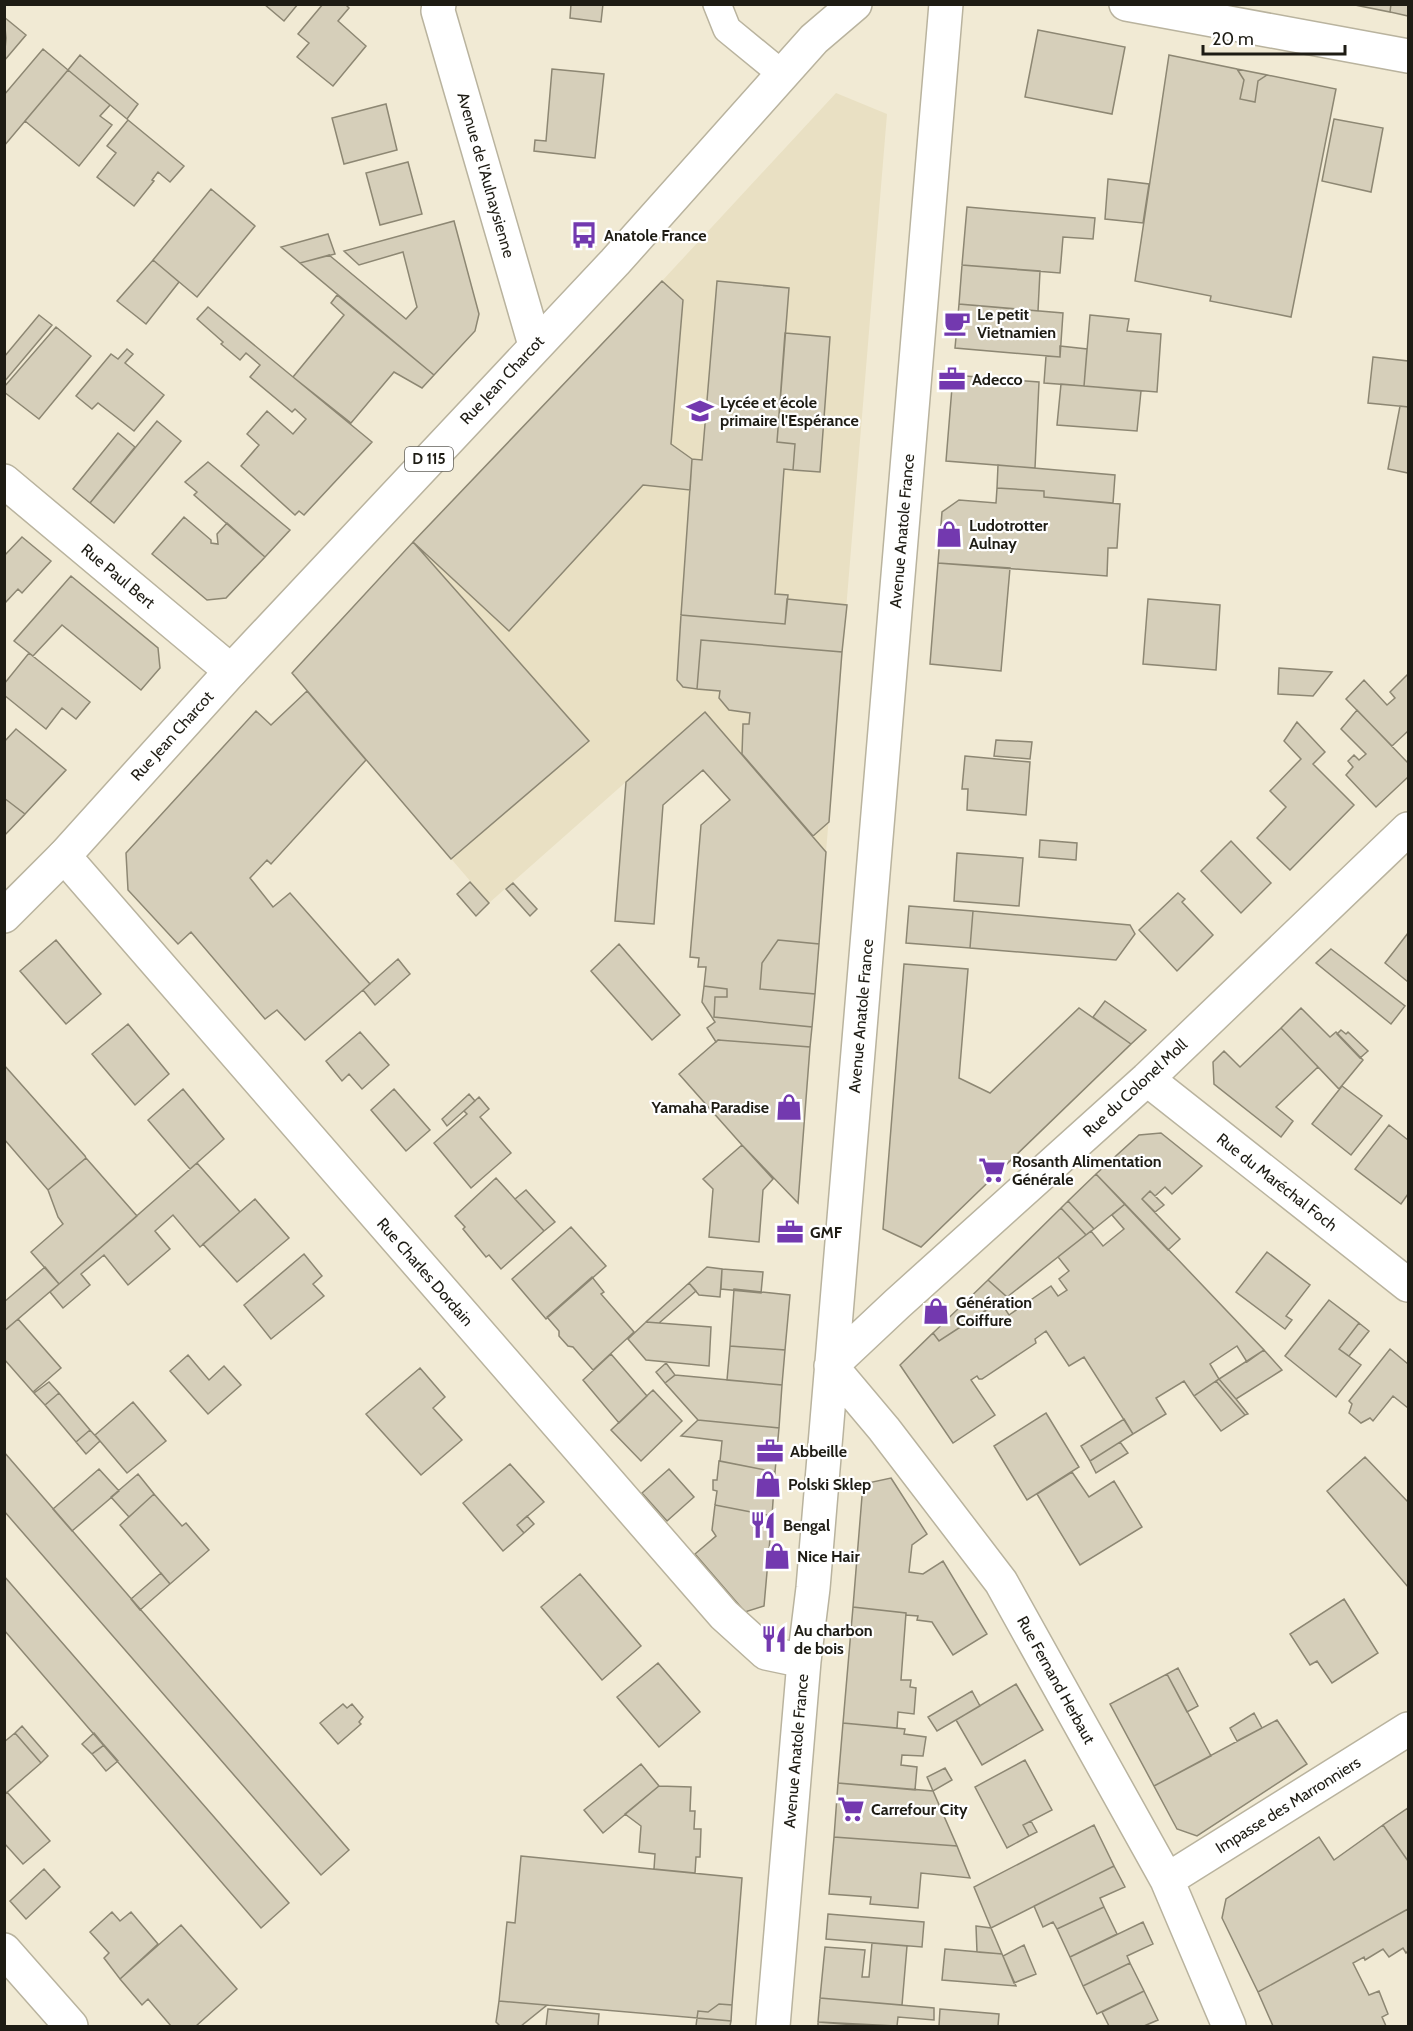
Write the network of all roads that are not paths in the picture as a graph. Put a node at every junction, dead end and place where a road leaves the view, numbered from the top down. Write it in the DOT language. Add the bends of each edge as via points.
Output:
graph roads {
  1 [pos="717,4"];
  2 [pos="855,4"];
  3 [pos="946,4"];
  4 [pos="1126,4"];
  5 [pos="436,7"];
  6 [pos="1408,56"];
  7 [pos="783,75"];
  8 [pos="535,345"];
  9 [pos="4,481"];
  10 [pos="231,671"];
  11 [pos="1408,829"];
  12 [pos="64,856"];
  13 [pos="4,916"];
  14 [pos="1147,1079"];
  15 [pos="1408,1285"];
  16 [pos="831,1366"];
  17 [pos="804,1660"];
  18 [pos="1408,1729"];
  19 [pos="1167,1880"];
  20 [pos="4,1950"];
  21 [pos="71,2026"];
  22 [pos="773,2026"];
  23 [pos="1229,2026"];
  1 -- 7 [label="lane" via="727,29"];
  2 -- 7 [label="street, Rue Jean Charcot / D 115" via="814,39"];
  3 -- 16 [label="street, Avenue Anatole France"];
  4 -- 6 [label="street"];
  5 -- 8 [label="street, Avenue de l'Aulnaysienne"];
  7 -- 8 [label="street, Rue Jean Charcot / D 115"];
  8 -- 10 [label="street, Rue Jean Charcot / D 115"];
  9 -- 10 [label="street, Rue Paul Bert"];
  10 -- 12 [label="street, Rue Jean Charcot / D 115"];
  11 -- 14 [label="street, Rue du Colonel Moll"];
  12 -- 13 [label="street, Rue Jean Charcot / D 115"];
  12 -- 17 [label="street, Rue Charles Dordain" via="724,1615 766,1653"];
  14 -- 15 [label="street, Rue du Maréchal Foch"];
  14 -- 16 [label="street, Rue du Colonel Moll"];
  16 -- 17 [label="street, Avenue Anatole France"];
  16 -- 19 [label="street, Rue Fernand Herbaut" via="1001,1582"];
  17 -- 22 [label="street, Avenue Anatole France"];
  18 -- 19 [label="street, Impasse des Marronniers"];
  19 -- 23 [label="street, Rue Fernand Herbaut"];
  20 -- 21 [label="street"];
}
